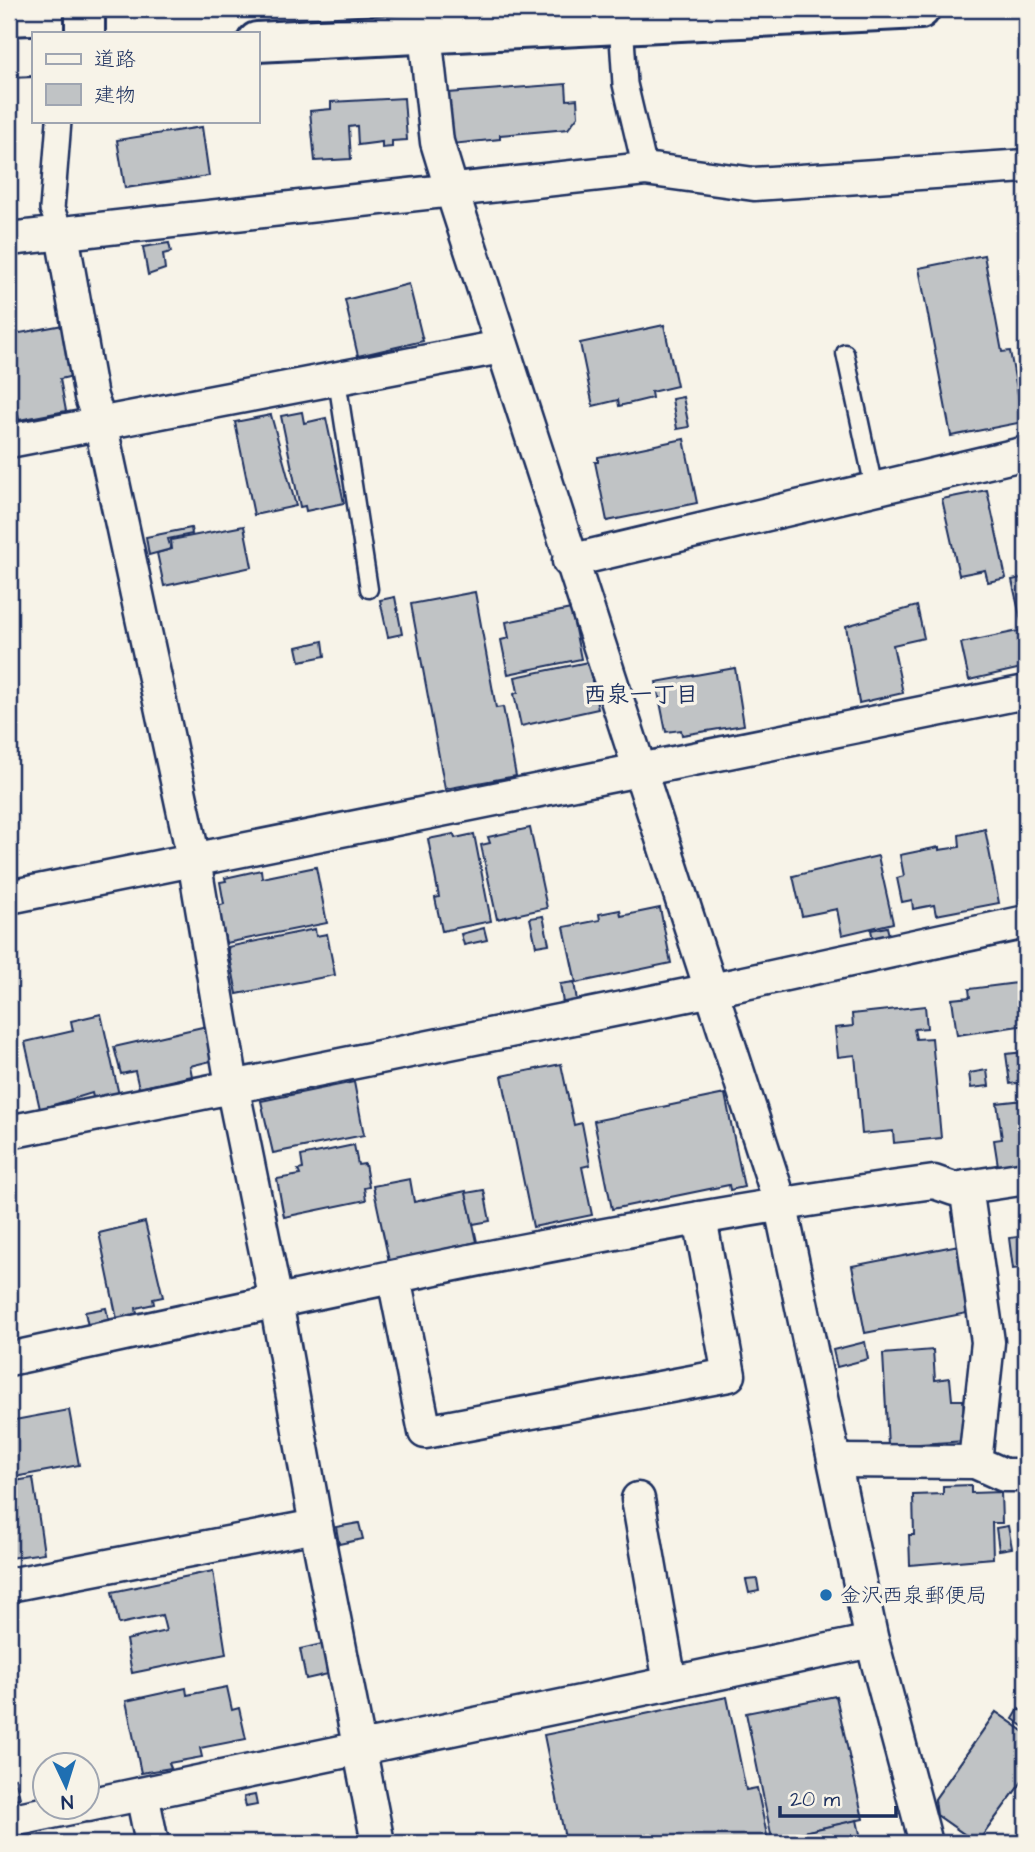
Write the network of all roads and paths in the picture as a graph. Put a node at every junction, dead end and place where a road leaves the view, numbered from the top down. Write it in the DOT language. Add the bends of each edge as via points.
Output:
graph roads {
  1 [pos="85,9"];
  2 [pos="920,9"];
  3 [pos="621,15"];
  4 [pos="85,32"];
  5 [pos="425,33"];
  6 [pos="259,42"];
  7 [pos="32,56"];
  8 [pos="9,57"];
  9 [pos="59,122"];
  10 [pos="1026,166"];
  11 [pos="645,169"];
  12 [pos="452,191"];
  13 [pos="57,222"];
  14 [pos="9,239"];
  15 [pos="501,347"];
  16 [pos="845,353"];
  17 [pos="337,380"];
  18 [pos="100,422"];
  19 [pos="9,441"];
  20 [pos="1026,453"];
  21 [pos="874,488"];
  22 [pos="569,561"];
  23 [pos="369,589"];
  24 [pos="1026,692"];
  25 [pos="640,769"];
  26 [pos="194,860"];
  27 [pos="9,897"];
  28 [pos="1026,922"];
  29 [pos="712,990"];
  30 [pos="232,1085"];
  31 [pos="9,1132"];
  32 [pos="1026,1178"];
  33 [pos="966,1187"];
  34 [pos="780,1202"];
  35 [pos="700,1218"];
  36 [pos="394,1278"];
  37 [pos="276,1301"];
  38 [pos="9,1359"];
  39 [pos="835,1461"];
  40 [pos="975,1462"];
  41 [pos="1026,1475"];
  42 [pos="638,1499"];
  43 [pos="316,1526"];
  44 [pos="9,1585"];
  45 [pos="872,1641"];
  46 [pos="670,1683"];
  47 [pos="359,1747"];
  48 [pos="142,1794"];
  49 [pos="102,1802"];
  50 [pos="32,1816"];
  51 [pos="9,1821"];
  52 [pos="152,1843"];
  53 [pos="378,1843"];
  54 [pos="926,1843"];
  1 -- 4 [label="main road"];
  2 -- 3 [label="main road"];
  3 -- 5 [label="main road"];
  3 -- 11 [label="street" via="625,83"];
  5 -- 6 [label="main road"];
  5 -- 12 [label="street" via="437,142"];
  7 -- 8 [label="main road"];
  9 -- 13 [label="street" via="53,173"];
  10 -- 11 [label="street" via="754,184"];
  11 -- 12 [label="street"];
  12 -- 13 [label="street"];
  12 -- 15 [label="street"];
  13 -- 14 [label="street"];
  13 -- 18 [label="street" via="91,397"];
  15 -- 17 [label="street"];
  15 -- 22 [label="street"];
  16 -- 21 [label="lane"];
  17 -- 18 [label="street"];
  17 -- 23 [label="lane"];
  18 -- 19 [label="street"];
  18 -- 26 [label="street"];
  20 -- 21 [label="street"];
  21 -- 22 [label="street"];
  22 -- 25 [label="street"];
  24 -- 25 [label="street"];
  25 -- 26 [label="street"];
  25 -- 29 [label="street"];
  26 -- 27 [label="street"];
  26 -- 30 [label="street"];
  28 -- 29 [label="street"];
  29 -- 30 [label="street"];
  29 -- 34 [label="street"];
  30 -- 31 [label="street"];
  30 -- 37 [label="street"];
  32 -- 33 [label="street"];
  33 -- 34 [label="street" via="954,1189 934,1182"];
  33 -- 40 [label="street" via="988,1342"];
  34 -- 35 [label="street"];
  34 -- 39 [label="street"];
  35 -- 36 [label="street"];
  35 -- 36 [label="street" via="729,1375 425,1432"];
  36 -- 37 [label="street"];
  37 -- 38 [label="street"];
  37 -- 43 [label="street"];
  39 -- 40 [label="street"];
  39 -- 45 [label="street"];
  40 -- 41 [label="street" via="1004,1475"];
  42 -- 46 [label="street"];
  43 -- 44 [label="street"];
  43 -- 47 [label="street"];
  45 -- 46 [label="street"];
  45 -- 54 [label="street"];
  46 -- 47 [label="street"];
  47 -- 48 [label="street"];
  47 -- 53 [label="street"];
  48 -- 49 [label="street"];
  48 -- 52 [label="street"];
  50 -- 51 [label="street"];
}
